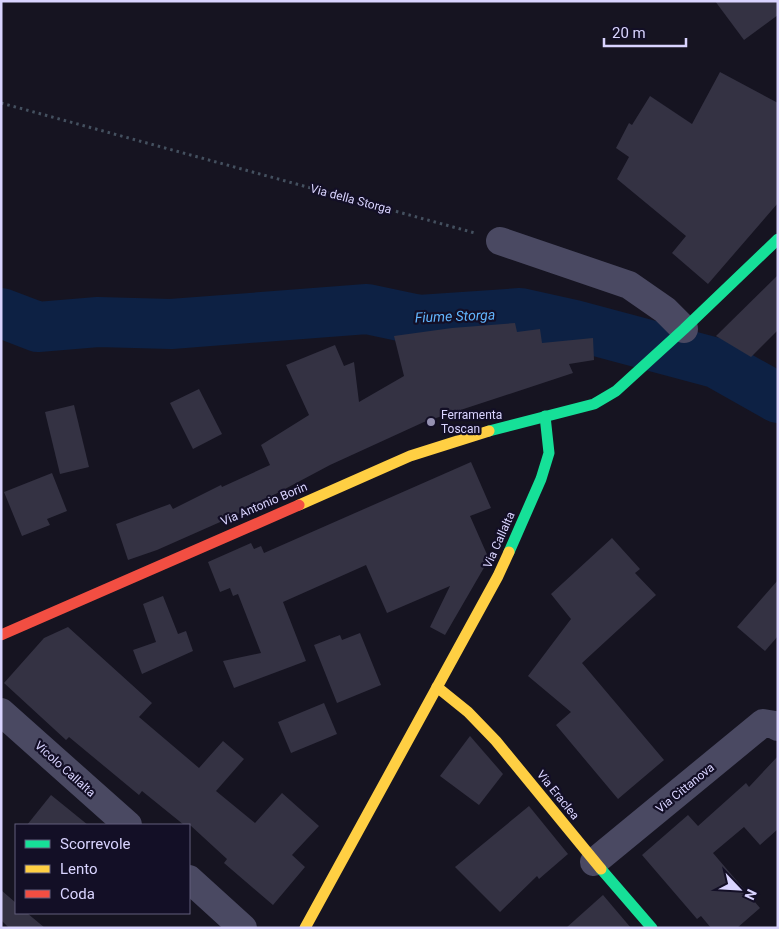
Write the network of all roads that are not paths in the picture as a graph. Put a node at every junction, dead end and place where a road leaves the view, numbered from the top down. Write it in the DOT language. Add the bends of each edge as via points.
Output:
graph roads {
  1 [pos="778,239"];
  2 [pos="500,241"];
  3 [pos="682,331"];
  4 [pos="545,416"];
  5 [pos="1,635"];
  6 [pos="437,686"];
  7 [pos="1,712"];
  8 [pos="778,727"];
  9 [pos="127,824"];
  10 [pos="594,862"];
  11 [pos="190,880"];
  12 [pos="244,928"];
  13 [pos="305,928"];
  14 [pos="652,928"];
  1 -- 3 [label="street"];
  2 -- 3 [label="street" via="629,285 665,310"];
  3 -- 4 [label="street" via="616,390 594,404"];
  4 -- 5 [label="street, Via Antonio Borin" via="410,456"];
  4 -- 6 [label="street, Via Callalta" via="548,453 541,480 498,576"];
  6 -- 10 [label="street, Via Eraclea" via="456,700 499,744"];
  6 -- 13 [label="street, Via Callalta"];
  7 -- 9 [label="street, Vicolo Callalta"];
  8 -- 10 [label="street, Via Cittanova" via="763,723"];
  10 -- 14 [label="street, Via Eraclea"];
  11 -- 12 [label="street"];
}
